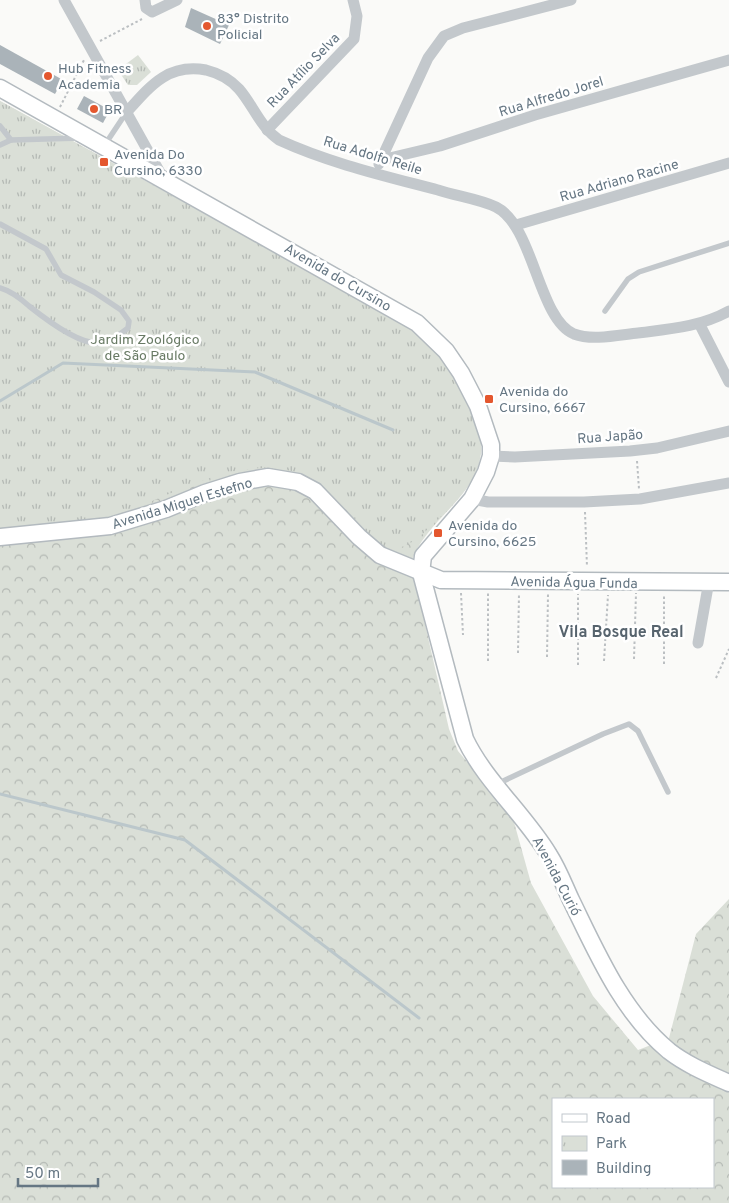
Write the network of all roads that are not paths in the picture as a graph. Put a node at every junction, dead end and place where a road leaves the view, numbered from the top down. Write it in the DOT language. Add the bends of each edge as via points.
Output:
graph roads {
  1 [pos="64,0"];
  2 [pos="177,0"];
  3 [pos="353,0"];
  4 [pos="565,1"];
  5 [pos="147,5"];
  6 [pos="729,60"];
  7 [pos="0,88"];
  8 [pos="126,113"];
  9 [pos="0,126"];
  10 [pos="267,130"];
  11 [pos="90,138"];
  12 [pos="11,140"];
  13 [pos="0,145"];
  14 [pos="104,146"];
  15 [pos="381,160"];
  16 [pos="729,163"];
  17 [pos="374,172"];
  18 [pos="162,178"];
  19 [pos="0,224"];
  20 [pos="516,225"];
  21 [pos="729,243"];
  22 [pos="0,288"];
  23 [pos="605,311"];
  24 [pos="729,311"];
  25 [pos="700,325"];
  26 [pos="729,382"];
  27 [pos="729,431"];
  28 [pos="491,456"];
  29 [pos="729,483"];
  30 [pos="472,499"];
  31 [pos="0,537"];
  32 [pos="420,573"];
  33 [pos="722,585"];
  34 [pos="698,643"];
  35 [pos="497,784"];
  36 [pos="668,792"];
  37 [pos="729,1083"];
  1 -- 8 [label="street"];
  2 -- 5 [label="street" via="154,11"];
  3 -- 10 [label="street, Rua Atílio Selva" via="358,16 354,39"];
  4 -- 15 [label="street" via="462,28 444,36 428,58"];
  6 -- 15 [label="street, Rua Alfredo Jorel" via="535,115 440,146"];
  7 -- 11 [label="main road, Avenida do Cursino"];
  8 -- 10 [label="street, Rua Adolfo Reile" via="168,74 192,68 216,72 238,87"];
  8 -- 14 [label="lane"];
  8 -- 18 [label="street"];
  9 -- 12 [label="lane"];
  10 -- 17 [label="street, Rua Adolfo Reile" via="287,144"];
  11 -- 12 [label="lane"];
  11 -- 14 [label="main road, Avenida do Cursino"];
  12 -- 13 [label="lane"];
  14 -- 18 [label="main road, Avenida do Cursino"];
  15 -- 17 [label="street"];
  16 -- 20 [label="street, Rua Adriano Racine"];
  17 -- 20 [label="street, Rua Adolfo Reile" via="496,207"];
  18 -- 28 [label="main road, Avenida do Cursino" via="418,323 446,351 461,373 478,406 491,445"];
  19 -- 22 [label="lane" via="46,249 61,275 121,310 129,321 128,328 115,338 96,343 78,338"];
  20 -- 25 [label="street, Rua Adolfo Reile" via="537,278 566,329 583,336"];
  21 -- 23 [label="lane" via="639,272 628,279"];
  24 -- 25 [label="street"];
  25 -- 26 [label="street"];
  27 -- 28 [label="street, Rua Japão" via="657,448"];
  28 -- 30 [label="main road"];
  29 -- 30 [label="street" via="640,499 584,502 488,502"];
  30 -- 32 [label="main road" via="428,547"];
  31 -- 32 [label="main road, Avenida Miguel Estefno" via="110,526 166,509 205,492 268,477 298,482 315,491 359,538 380,555"];
  32 -- 33 [label="main road, Avenida Água Funda" via="441,580 460,581"];
  32 -- 35 [label="main road, Avenida Curió" via="465,740 475,760"];
  33 -- 34 [label="street"];
  35 -- 36 [label="lane" via="629,724 638,731"];
  35 -- 37 [label="main road, Avenida Curió" via="551,857 616,988 643,1025 670,1051 695,1068"];
}
